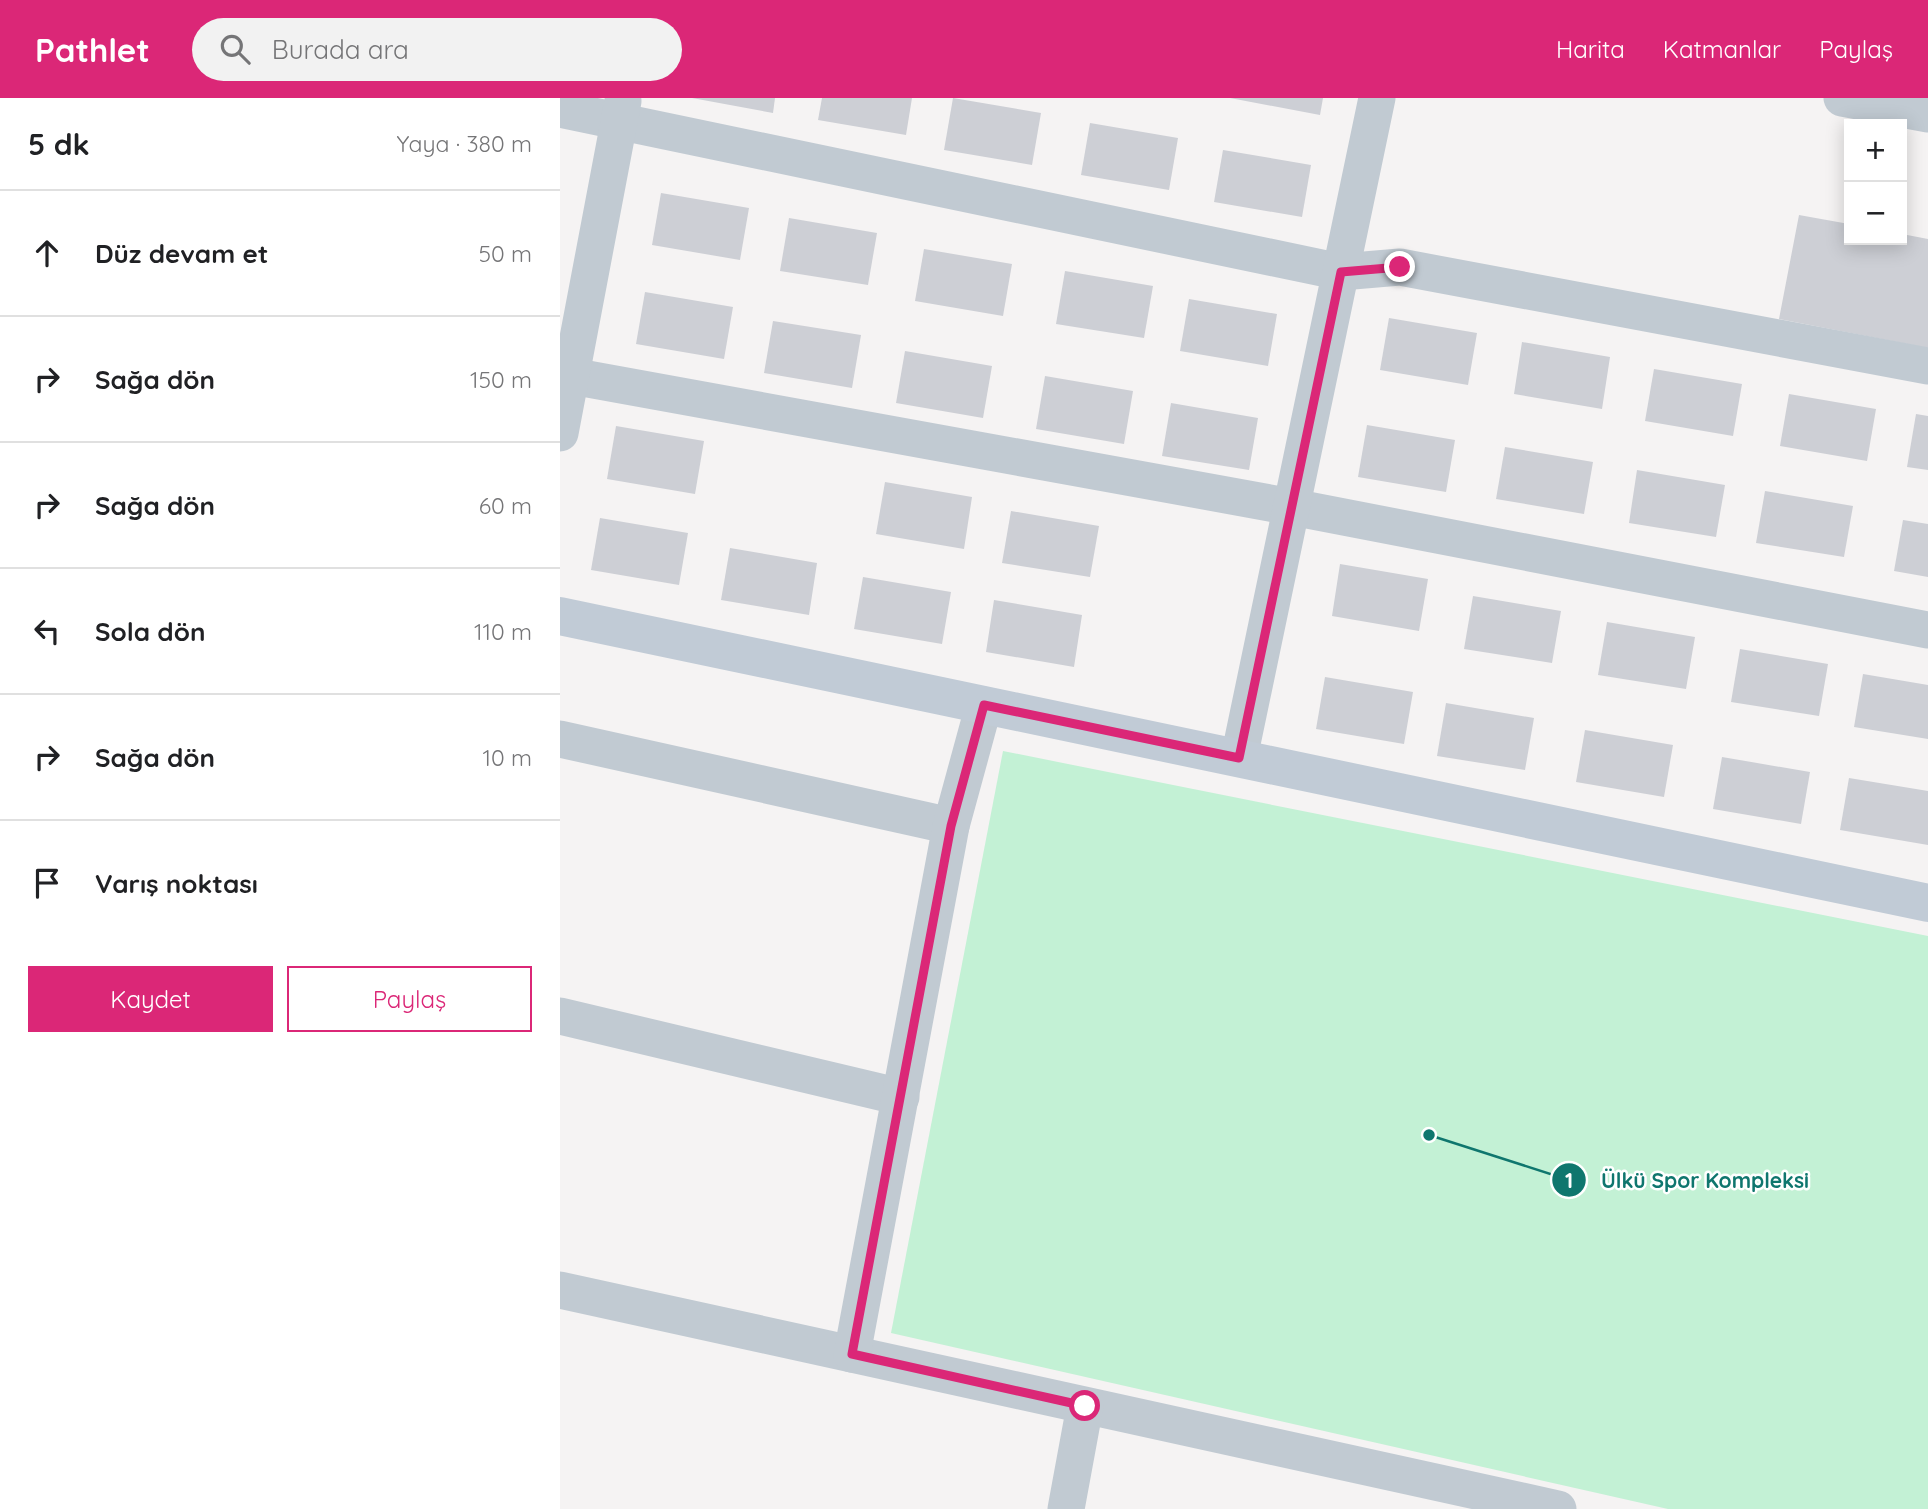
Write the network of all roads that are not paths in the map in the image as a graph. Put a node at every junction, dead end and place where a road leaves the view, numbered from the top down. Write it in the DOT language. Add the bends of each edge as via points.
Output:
graph roads {
  1 [pos="1377,98"];
  2 [pos="1842,98"];
  3 [pos="560,109"];
  4 [pos="621,110"];
  5 [pos="1928,114"];
  6 [pos="1341,272"];
  7 [pos="1928,366"];
  8 [pos="566,375"];
  9 [pos="560,433"];
  10 [pos="1292,507"];
  11 [pos="560,616"];
  12 [pos="1928,630"];
  13 [pos="984,705"];
  14 [pos="560,739"];
  15 [pos="1239,758"];
  16 [pos="951,826"];
  17 [pos="1928,903"];
  18 [pos="560,1016"];
  19 [pos="901,1097"];
  20 [pos="560,1290"];
  21 [pos="852,1354"];
  22 [pos="1085,1406"];
  23 [pos="1066,1509"];
  24 [pos="1558,1509"];
  1 -- 6 [label="street"];
  2 -- 5 [label="street"];
  3 -- 4 [label="street"];
  4 -- 6 [label="street"];
  4 -- 8 [label="street"];
  6 -- 7 [label="street" via="1400,267"];
  6 -- 10 [label="street"];
  8 -- 9 [label="street"];
  8 -- 10 [label="street"];
  10 -- 12 [label="street"];
  10 -- 15 [label="street"];
  11 -- 13 [label="street"];
  13 -- 15 [label="street"];
  13 -- 16 [label="street"];
  14 -- 16 [label="street"];
  15 -- 17 [label="street"];
  16 -- 19 [label="street"];
  18 -- 19 [label="street"];
  19 -- 21 [label="street"];
  20 -- 21 [label="street"];
  21 -- 22 [label="street"];
  22 -- 23 [label="street"];
  22 -- 24 [label="street"];
}
